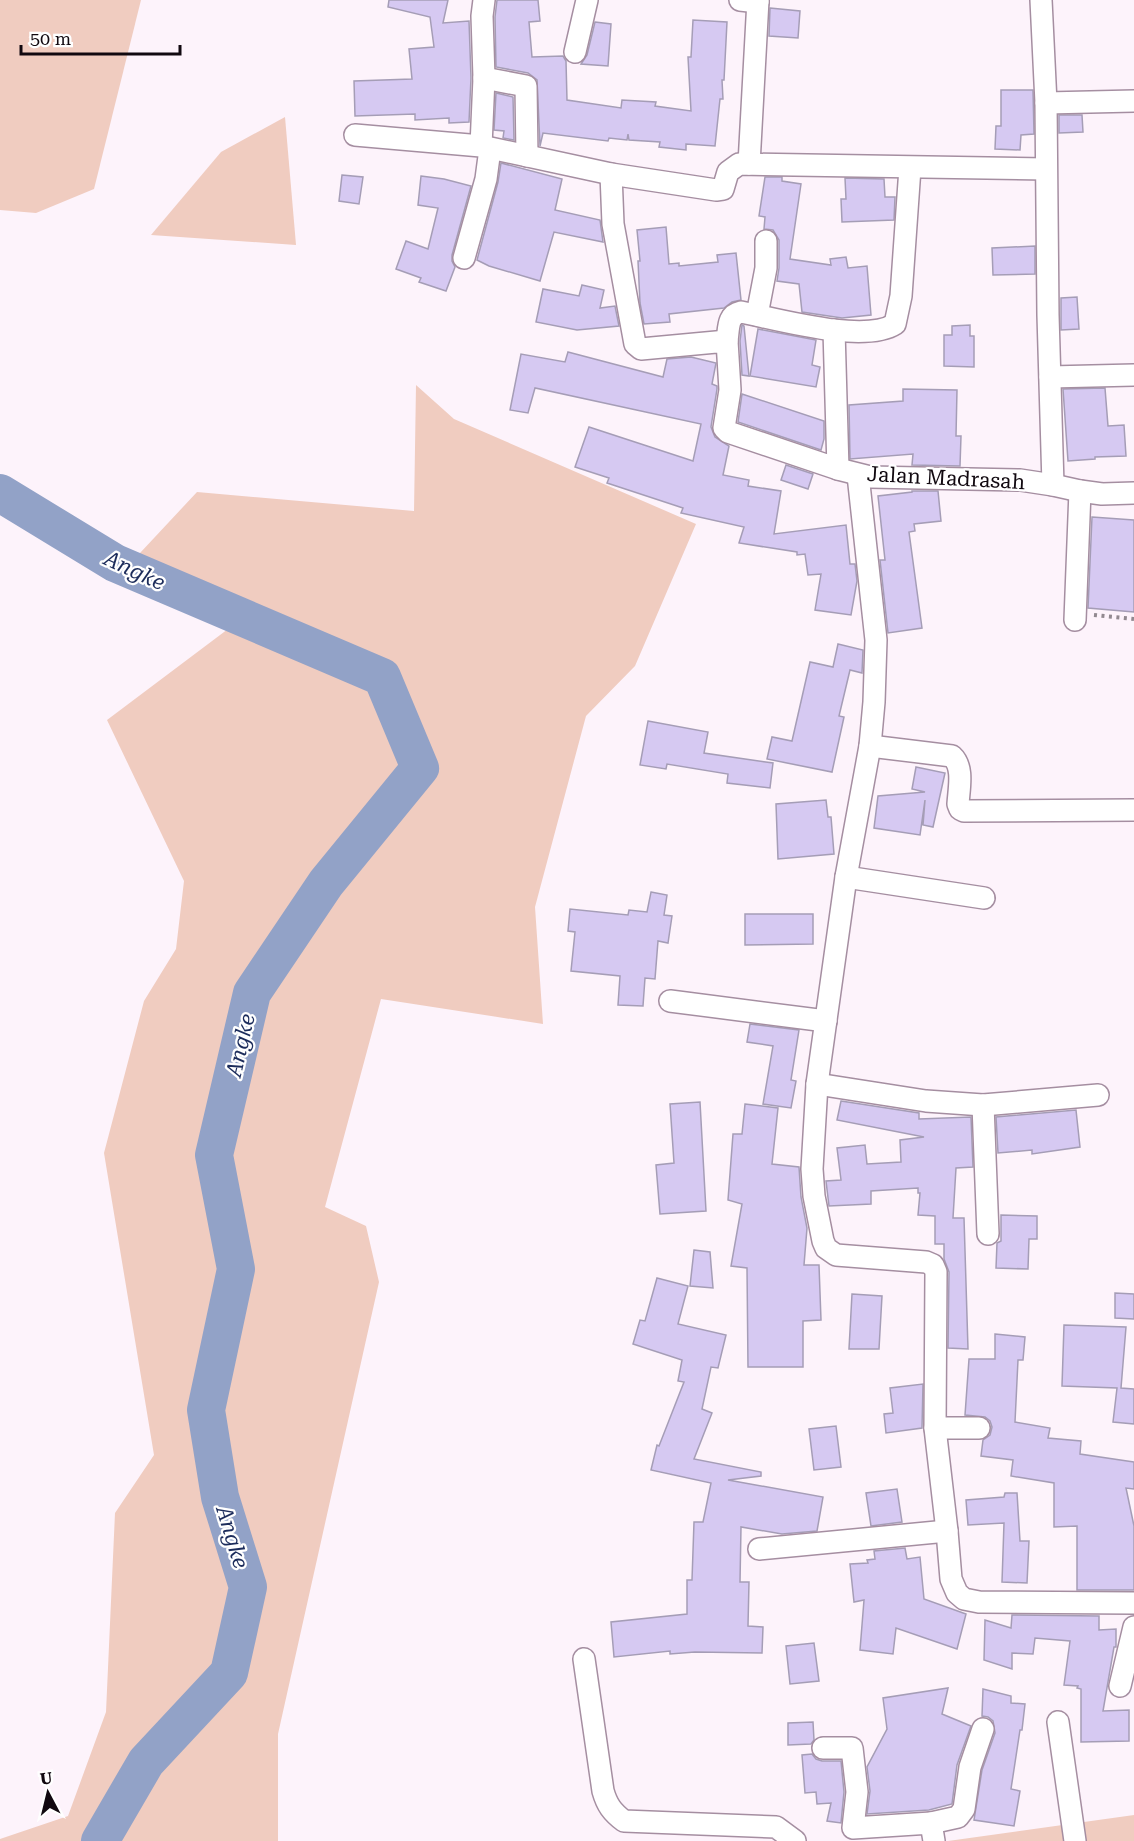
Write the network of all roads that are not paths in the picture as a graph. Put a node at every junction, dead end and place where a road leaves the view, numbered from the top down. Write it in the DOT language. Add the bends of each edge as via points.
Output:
graph roads {
  1 [pos="484,0"];
  2 [pos="587,0"];
  3 [pos="1041,0"];
  4 [pos="752,1"];
  5 [pos="575,52"];
  6 [pos="484,78"];
  7 [pos="1134,101"];
  8 [pos="1046,103"];
  9 [pos="355,135"];
  10 [pos="486,147"];
  11 [pos="527,156"];
  12 [pos="749,164"];
  13 [pos="910,168"];
  14 [pos="1046,169"];
  15 [pos="611,174"];
  16 [pos="766,242"];
  17 [pos="464,258"];
  18 [pos="757,315"];
  19 [pos="834,330"];
  20 [pos="727,341"];
  21 [pos="1134,375"];
  22 [pos="1050,377"];
  23 [pos="848,472"];
  24 [pos="1053,485"];
  25 [pos="1080,491"];
  26 [pos="1134,493"];
  27 [pos="1075,616"];
  28 [pos="870,746"];
  29 [pos="1134,810"];
  30 [pos="846,877"];
  31 [pos="984,898"];
  32 [pos="670,1001"];
  33 [pos="826,1021"];
  34 [pos="817,1084"];
  35 [pos="1098,1095"];
  36 [pos="982,1105"];
  37 [pos="988,1234"];
  38 [pos="934,1428"];
  39 [pos="979,1428"];
  40 [pos="947,1530"];
  41 [pos="759,1549"];
  42 [pos="1134,1603"];
  43 [pos="1134,1628"];
  44 [pos="584,1659"];
  45 [pos="1120,1686"];
  46 [pos="1058,1722"];
  47 [pos="982,1730"];
  48 [pos="824,1748"];
  49 [pos="932,1832"];
  50 [pos="795,1841"];
  51 [pos="1075,1841"];
  1 -- 6 [label="street"];
  2 -- 5 [label="street"];
  3 -- 8 [label="street"];
  4 -- 12 [label="street"];
  6 -- 10 [label="street"];
  6 -- 11 [label="street" via="525,86"];
  7 -- 8 [label="street"];
  8 -- 14 [label="street"];
  9 -- 10 [label="street"];
  10 -- 11 [label="street"];
  10 -- 17 [label="street" via="486,179"];
  11 -- 15 [label="street"];
  12 -- 13 [label="street"];
  12 -- 15 [label="street" via="731,169 720,190"];
  13 -- 14 [label="street"];
  13 -- 19 [label="street" via="901,296 895,324 877,331"];
  14 -- 22 [label="street"];
  15 -- 20 [label="street" via="613,224 637,348"];
  16 -- 18 [label="street" via="766,268"];
  18 -- 19 [label="street"];
  18 -- 20 [label="street" via="733,315"];
  19 -- 23 [label="street"];
  20 -- 23 [label="street, Jalan Madrasah" via="730,390 724,428"];
  21 -- 22 [label="street"];
  22 -- 24 [label="street"];
  23 -- 24 [label="street, Jalan Madrasah" via="905,479 1020,480"];
  23 -- 28 [label="street" via="876,640"];
  24 -- 25 [label="street, Jalan Madrasah"];
  25 -- 26 [label="street, Jalan Madrasah"];
  25 -- 27 [label="street"];
  28 -- 29 [label="street" via="952,756 958,761 958,804 964,812"];
  28 -- 30 [label="street"];
  30 -- 31 [label="street"];
  30 -- 33 [label="street"];
  32 -- 33 [label="street"];
  33 -- 34 [label="street"];
  34 -- 36 [label="street" via="917,1100"];
  34 -- 38 [label="street" via="812,1169 826,1248 836,1255 926,1262 936,1272"];
  35 -- 36 [label="street"];
  36 -- 37 [label="street"];
  38 -- 39 [label="street"];
  38 -- 40 [label="street"];
  40 -- 41 [label="street"];
  40 -- 42 [label="street" via="951,1579 964,1599"];
  43 -- 45 [label="street"];
  44 -- 50 [label="street" via="603,1791 615,1814 624,1821 776,1827"];
  46 -- 51 [label="street"];
  47 -- 49 [label="street" via="970,1767 964,1809"];
  48 -- 49 [label="street" via="852,1748 857,1791 853,1828"];
}
